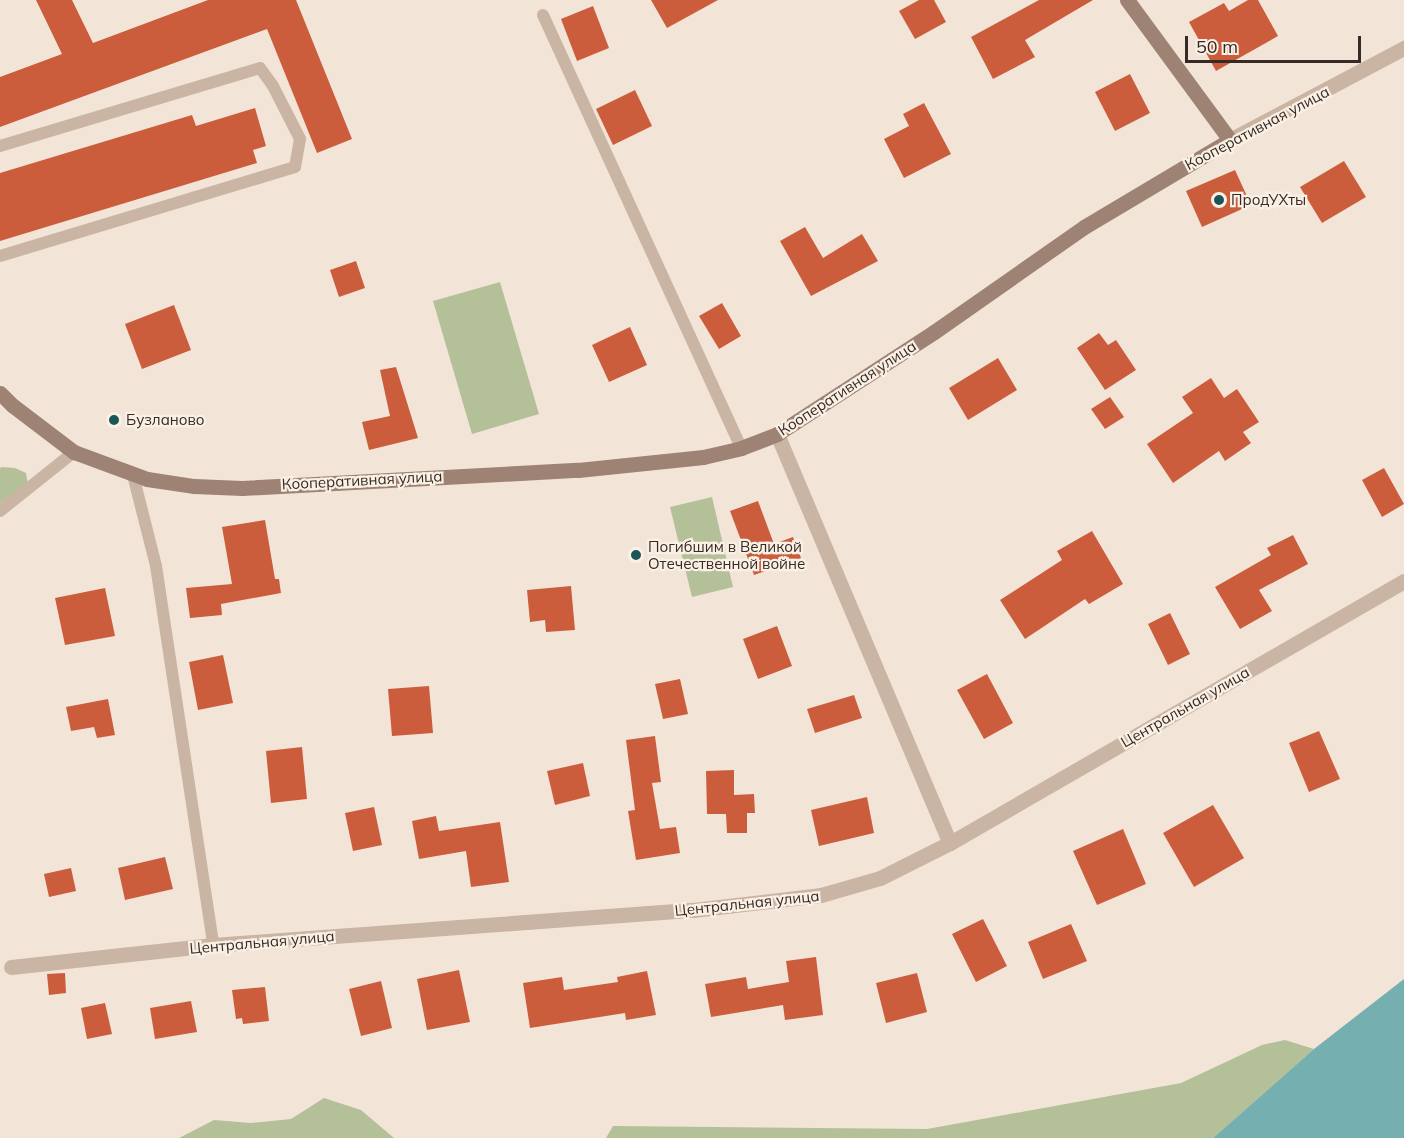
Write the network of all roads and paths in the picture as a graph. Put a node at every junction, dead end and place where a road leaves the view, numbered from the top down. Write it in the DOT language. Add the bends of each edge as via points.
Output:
graph roads {
  1 [pos="1127,0"];
  2 [pos="543,15"];
  3 [pos="1404,48"];
  4 [pos="1230,141"];
  5 [pos="0,146"];
  6 [pos="0,256"];
  7 [pos="0,393"];
  8 [pos="777,434"];
  9 [pos="741,448"];
  10 [pos="74,452"];
  11 [pos="132,475"];
  12 [pos="0,511"];
  13 [pos="1404,581"];
  14 [pos="950,843"];
  15 [pos="213,945"];
  16 [pos="11,967"];
  1 -- 4 [label="street"];
  2 -- 9 [label="lane"];
  3 -- 4 [label="street, Кооперативная улица"];
  4 -- 8 [label="street, Кооперативная улица" via="1084,227 934,332"];
  5 -- 6 [label="lane" via="260,68 300,139 296,167"];
  7 -- 10 [label="street, Кооперативная улица"];
  8 -- 9 [label="street, Кооперативная улица"];
  8 -- 14 [label="street"];
  9 -- 11 [label="street, Кооперативная улица" via="703,457 578,470 242,488 194,486"];
  10 -- 11 [label="street, Кооперативная улица"];
  10 -- 12 [label="lane"];
  11 -- 15 [label="lane" via="156,566"];
  13 -- 14 [label="street, Центральная улица"];
  14 -- 15 [label="street, Центральная улица" via="880,878 821,895 693,910"];
  15 -- 16 [label="street, Центральная улица"];
}
